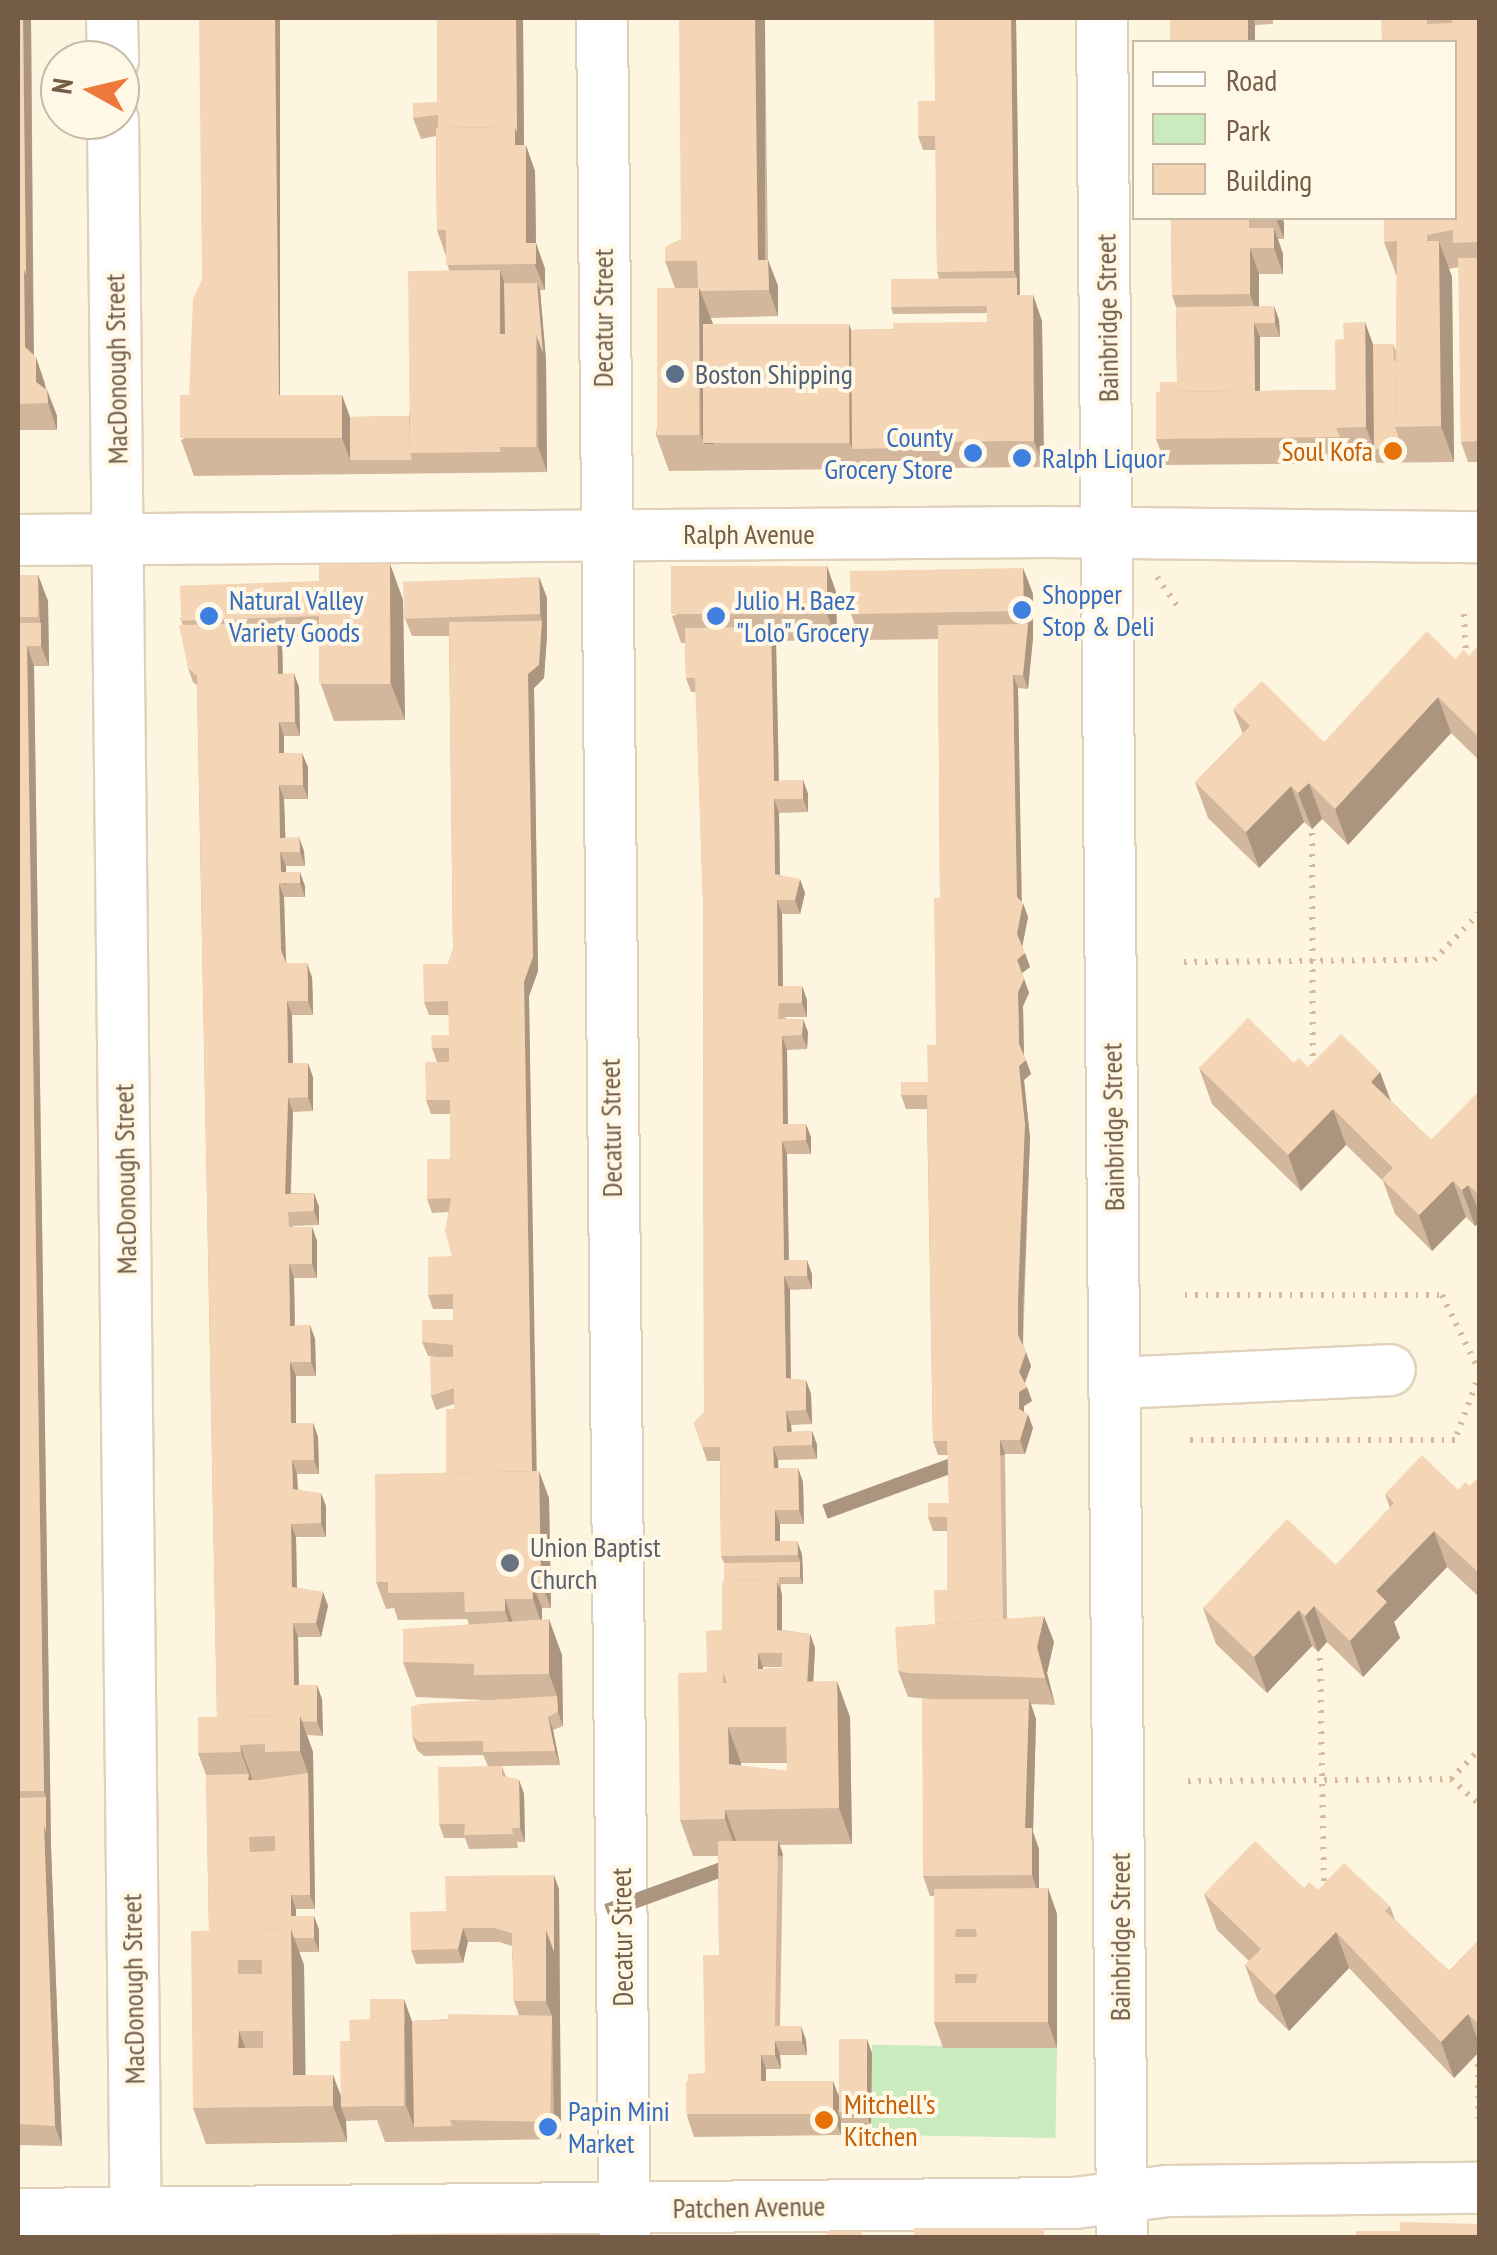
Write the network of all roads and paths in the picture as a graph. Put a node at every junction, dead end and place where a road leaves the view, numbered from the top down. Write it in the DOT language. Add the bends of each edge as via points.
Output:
graph roads {
  1 [pos="602,18"];
  2 [pos="1102,18"];
  3 [pos="114,140"];
  4 [pos="604,534"];
  5 [pos="1109,536"];
  6 [pos="1480,537"];
  7 [pos="118,539"];
  8 [pos="18,540"];
  9 [pos="1157,576"];
  10 [pos="1179,608"];
  11 [pos="1464,614"];
  12 [pos="1466,666"];
  13 [pos="1312,833"];
  14 [pos="1480,912"];
  15 [pos="1184,962"];
  16 [pos="1315,964"];
  17 [pos="1314,1072"];
  18 [pos="1185,1295"];
  19 [pos="1390,1370"];
  20 [pos="1116,1383"];
  21 [pos="1186,1440"];
  22 [pos="1320,1658"];
  23 [pos="1480,1749"];
  24 [pos="1451,1779"];
  25 [pos="1322,1780"];
  26 [pos="1188,1782"];
  27 [pos="1480,1805"];
  28 [pos="1325,1911"];
  29 [pos="1478,2064"];
  30 [pos="1478,2126"];
  31 [pos="1480,2188"];
  32 [pos="18,2214"];
  33 [pos="1122,2218"];
  34 [pos="625,2223"];
  35 [pos="136,2225"];
  1 -- 4 [label="street, Decatur Street"];
  2 -- 5 [label="street, Bainbridge Street"];
  3 -- 7 [label="street, MacDonough Street"];
  4 -- 5 [label="street, Ralph Avenue"];
  4 -- 7 [label="street, Ralph Avenue"];
  4 -- 34 [label="street, Decatur Street"];
  5 -- 6 [label="street, Ralph Avenue"];
  5 -- 20 [label="street, Bainbridge Street"];
  7 -- 8 [label="street, Ralph Avenue"];
  7 -- 35 [label="street, MacDonough Street"];
  9 -- 10 [label="path"];
  11 -- 12 [label="path"];
  13 -- 16 [label="path"];
  14 -- 16 [label="path" via="1434,960"];
  15 -- 16 [label="path"];
  16 -- 17 [label="path"];
  18 -- 21 [label="path" via="1442,1295 1480,1373 1455,1440"];
  19 -- 20 [label="street"];
  20 -- 33 [label="street, Bainbridge Street"];
  22 -- 25 [label="path"];
  23 -- 24 [label="path"];
  24 -- 25 [label="path"];
  24 -- 27 [label="path"];
  25 -- 26 [label="path"];
  25 -- 28 [label="path"];
  29 -- 30 [label="path"];
  31 -- 33 [label="street, Patchen Avenue"];
  32 -- 35 [label="street, Patchen Avenue"];
  33 -- 34 [label="street, Patchen Avenue"];
  34 -- 35 [label="street, Patchen Avenue"];
}
